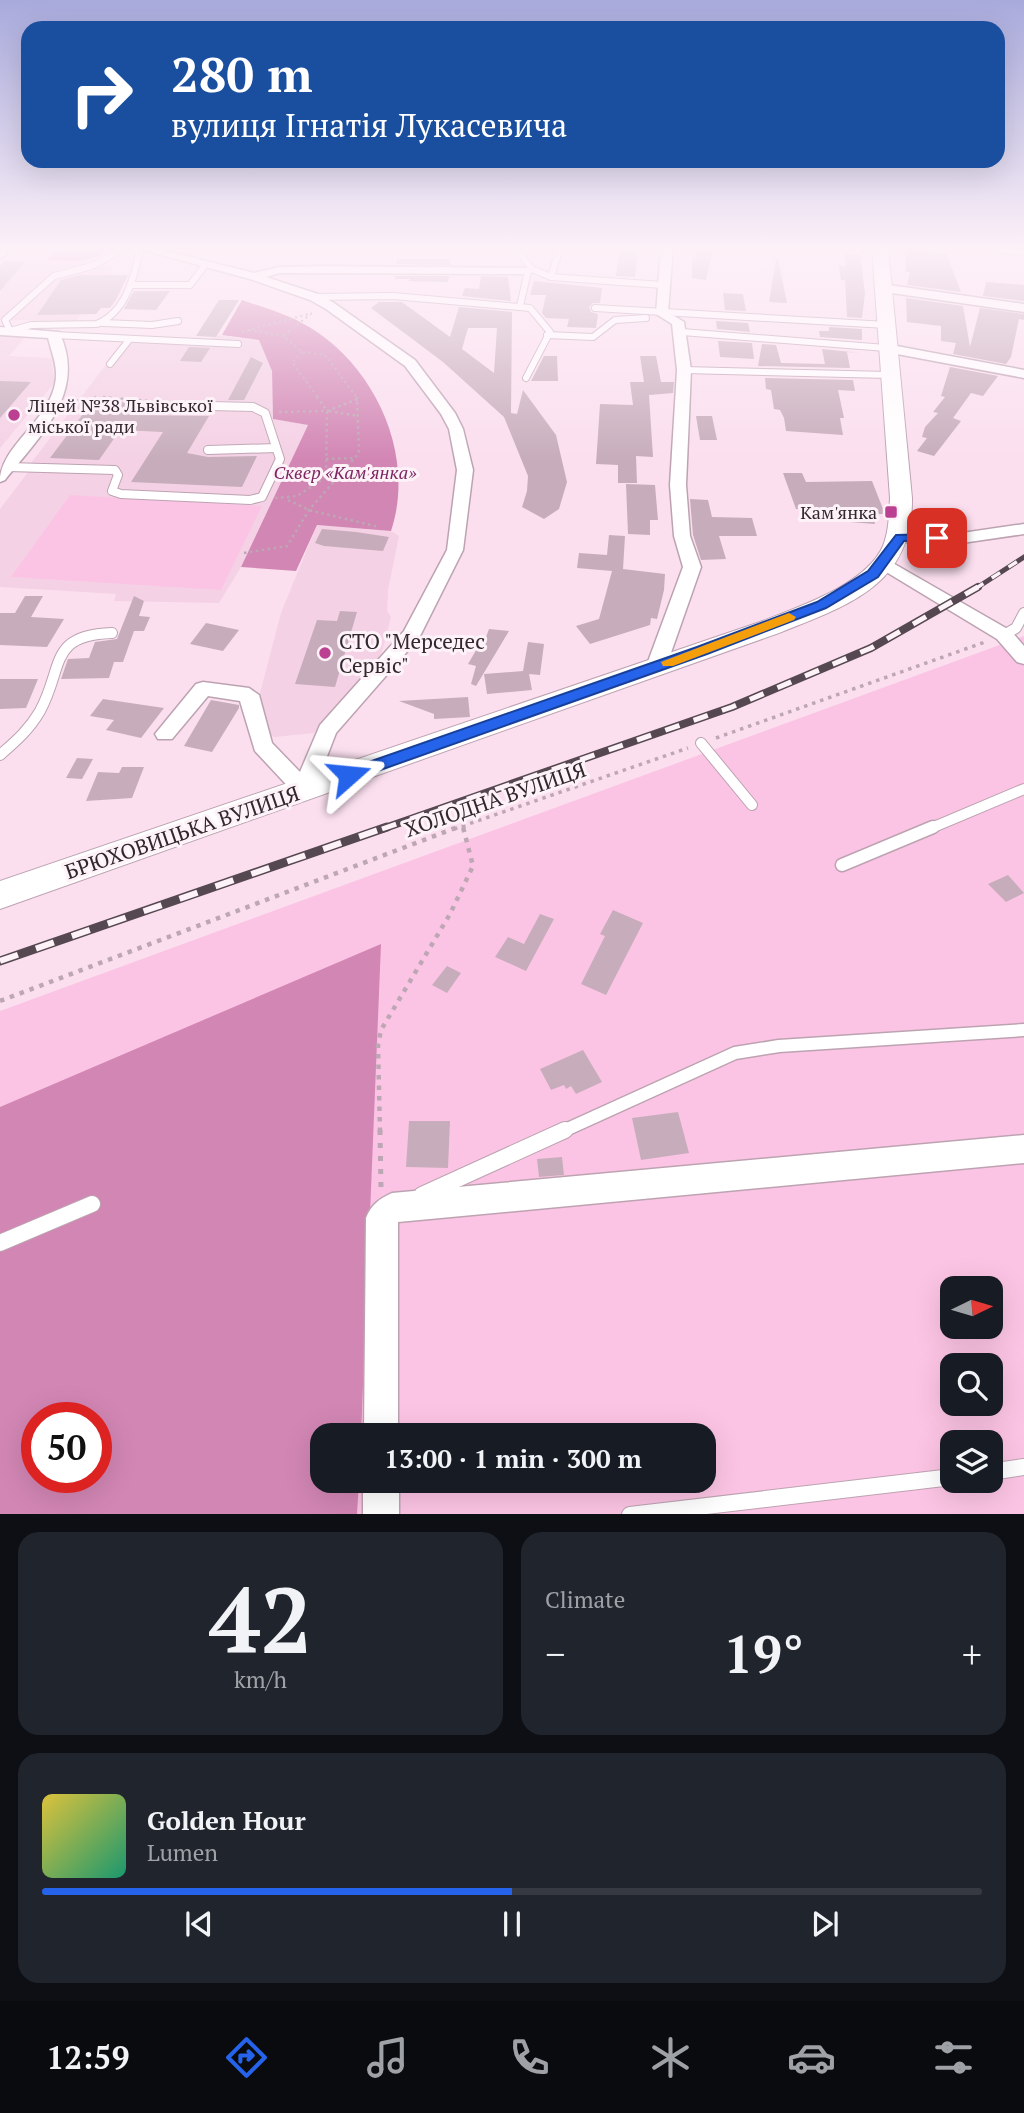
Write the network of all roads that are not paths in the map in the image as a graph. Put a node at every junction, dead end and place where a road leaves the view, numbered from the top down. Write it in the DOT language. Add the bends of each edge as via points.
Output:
graph roads {
  1 [pos="107,319"];
  2 [pos="352,319"];
  3 [pos="540,319"];
  4 [pos="627,319"];
  5 [pos="671,319"];
  6 [pos="769,319"];
  7 [pos="885,319"];
  8 [pos="178,321"];
  9 [pos="103,323"];
  10 [pos="5,331"];
  11 [pos="682,332"];
  12 [pos="54,335"];
  13 [pos="547,335"];
  14 [pos="886,336"];
  15 [pos="129,340"];
  16 [pos="238,344"];
  17 [pos="110,364"];
  18 [pos="684,370"];
  19 [pos="1024,374"];
  20 [pos="889,375"];
  21 [pos="526,378"];
  22 [pos="211,406"];
  23 [pos="276,448"];
  24 [pos="208,450"];
  25 [pos="4,472"];
  26 [pos="1024,529"];
  27 [pos="901,537"];
  28 [pos="884,563"];
  29 [pos="1024,613"];
  30 [pos="112,633"];
  31 [pos="1004,635"];
  32 [pos="1024,658"];
  33 [pos="656,667"];
  34 [pos="165,734"];
  35 [pos="701,743"];
  36 [pos="0,755"];
  37 [pos="304,789"];
  38 [pos="1024,789"];
  39 [pos="752,805"];
  40 [pos="842,865"];
  41 [pos="0,895"];
  42 [pos="1024,1030"];
  43 [pos="1024,1149"];
  44 [pos="92,1204"];
  45 [pos="387,1213"];
  46 [pos="0,1243"];
  47 [pos="381,1423"];
  48 [pos="1024,1468"];
  49 [pos="1003,1470"];
  50 [pos="940,1479"];
  51 [pos="381,1493"];
  52 [pos="381,1514"];
  53 [pos="630,1514"];
  1 -- 9 [label="lane"];
  2 -- 37 [label="street" via="410,363 448,413 465,470 455,550 412,634 327,730"];
  3 -- 13 [label="lane"];
  4 -- 13 [label="lane" via="614,320 606,333 594,338"];
  5 -- 11 [label="street"];
  6 -- 14 [label="lane"];
  7 -- 14 [label="main road"];
  8 -- 9 [label="lane"];
  9 -- 10 [label="lane" via="31,325"];
  10 -- 12 [label="street"];
  11 -- 14 [label="lane"];
  11 -- 18 [label="street"];
  12 -- 15 [label="lane"];
  12 -- 25 [label="street" via="63,376 53,407"];
  13 -- 21 [label="lane"];
  14 -- 19 [label="street"];
  14 -- 20 [label="main road"];
  15 -- 16 [label="lane"];
  15 -- 17 [label="lane"];
  18 -- 20 [label="lane"];
  18 -- 33 [label="street" via="678,485 682,537 692,567"];
  20 -- 27 [label="main road"];
  22 -- 23 [label="lane" via="253,407 264,412"];
  23 -- 24 [label="lane"];
  23 -- 25 [label="lane" via="280,459 262,497 250,500 121,494 112,491 118,475 115,470"];
  26 -- 27 [label="street" via="972,537"];
  27 -- 28 [label="main road, БРЮХОВИЦЬКА ВУЛИЦЯ"];
  28 -- 31 [label="street"];
  28 -- 33 [label="main road, БРЮХОВИЦЬКА ВУЛИЦЯ" via="860,584 822,605"];
  29 -- 31 [label="lane" via="1016,628"];
  30 -- 36 [label="lane" via="86,634 65,647 41,709 26,733"];
  31 -- 32 [label="street"];
  33 -- 37 [label="main road, БРЮХОВИЦЬКА ВУЛИЦЯ"];
  34 -- 37 [label="street" via="203,689 248,695 262,747"];
  35 -- 39 [label="lane"];
  37 -- 41 [label="main road, БРЮХОВИЦЬКА ВУЛИЦЯ"];
  38 -- 40 [label="lane"];
  42 -- 45 [label="lane" via="779,1045 735,1053"];
  43 -- 45 [label="street"];
  44 -- 46 [label="lane"];
  45 -- 47 [label="street"];
  48 -- 49 [label="lane"];
  50 -- 53 [label="lane"];
  51 -- 52 [label="street"];
}
